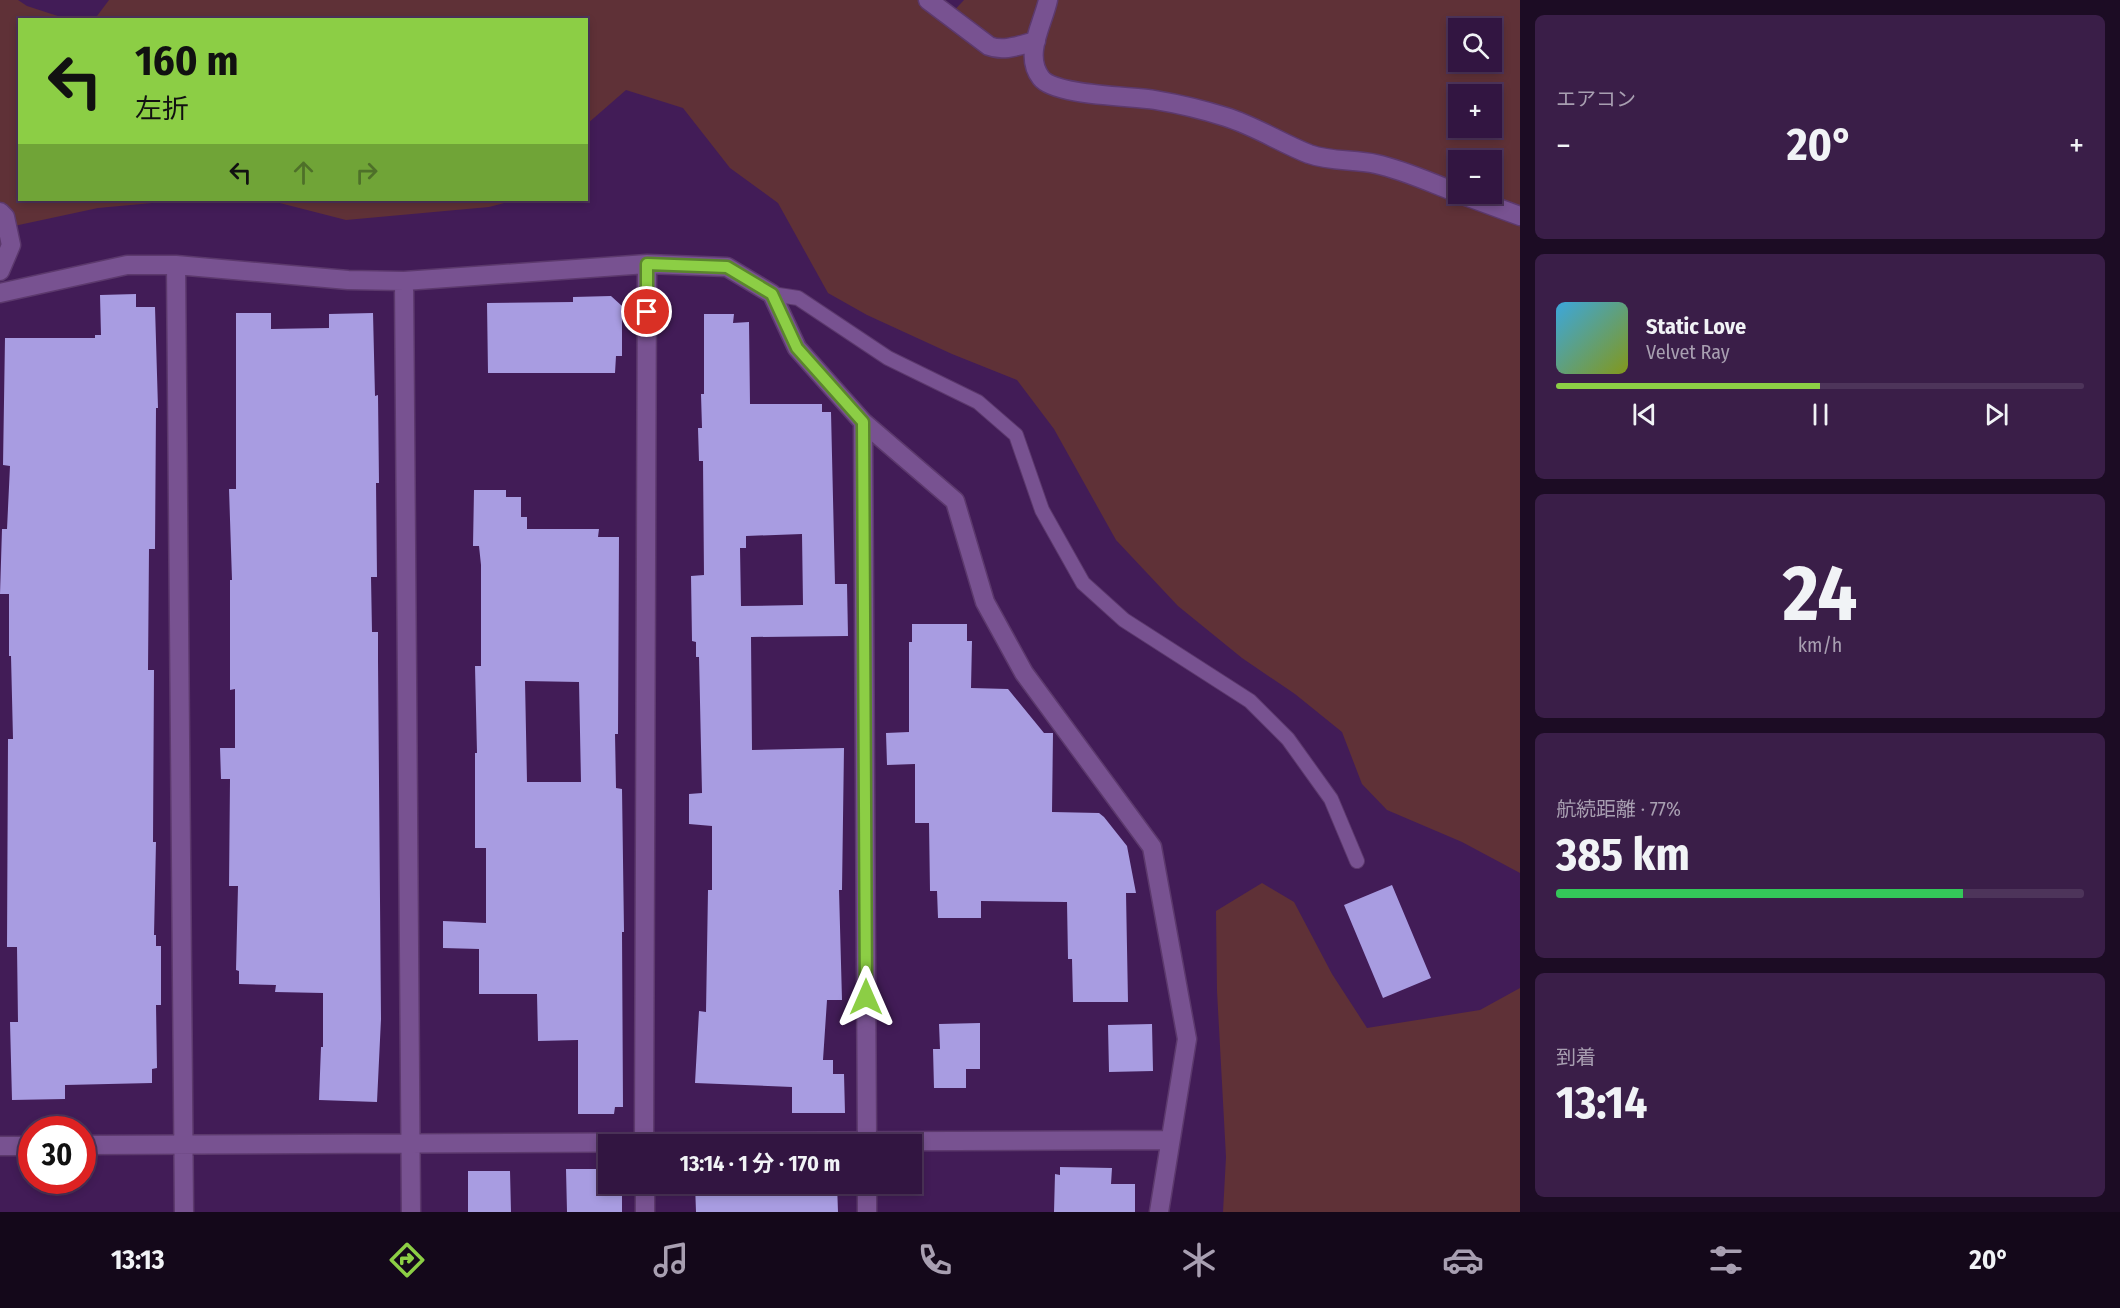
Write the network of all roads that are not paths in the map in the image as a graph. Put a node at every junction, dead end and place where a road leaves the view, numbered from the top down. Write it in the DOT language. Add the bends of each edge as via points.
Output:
graph roads {
  1 [pos="928,0"];
  2 [pos="1047,0"];
  3 [pos="1035,41"];
  4 [pos="1448,189"];
  5 [pos="1488,204"];
  6 [pos="0,212"];
  7 [pos="1520,216"];
  8 [pos="647,264"];
  9 [pos="177,265"];
  10 [pos="0,272"];
  11 [pos="404,281"];
  12 [pos="0,293"];
  13 [pos="772,294"];
  14 [pos="863,422"];
  15 [pos="1357,861"];
  16 [pos="644,1134"];
  17 [pos="867,1134"];
  18 [pos="1169,1140"];
  19 [pos="922,1142"];
  20 [pos="411,1143"];
  21 [pos="183,1144"];
  22 [pos="598,1144"];
  23 [pos="96,1145"];
  24 [pos="0,1146"];
  25 [pos="18,1146"];
  26 [pos="645,1194"];
  27 [pos="867,1194"];
  28 [pos="184,1212"];
  29 [pos="411,1212"];
  30 [pos="645,1212"];
  31 [pos="867,1212"];
  32 [pos="1159,1212"];
  1 -- 3 [label="street" via="996,49"];
  2 -- 3 [label="street"];
  3 -- 4 [label="street" via="1033,55 1040,78 1057,88 1156,100 1227,117 1309,154 1377,164"];
  5 -- 7 [label="street"];
  6 -- 10 [label="street" via="5,217 11,245"];
  8 -- 11 [label="street"];
  8 -- 13 [label="street" via="727,267"];
  8 -- 16 [label="street"];
  9 -- 11 [label="street"];
  9 -- 12 [label="street" via="127,265"];
  9 -- 21 [label="street"];
  11 -- 20 [label="street"];
  13 -- 14 [label="street" via="797,348"];
  13 -- 15 [label="lane" via="798,298 888,358 978,402 1016,435 1042,510 1083,582 1124,620 1250,701 1288,739 1331,799"];
  14 -- 17 [label="street"];
  14 -- 18 [label="street" via="955,501 985,602 1024,673 1152,847 1187,1039"];
  18 -- 19 [label="street"];
  18 -- 32 [label="street"];
  20 -- 21 [label="street"];
  20 -- 22 [label="street"];
  20 -- 29 [label="street"];
  21 -- 23 [label="street"];
  21 -- 28 [label="street"];
  24 -- 25 [label="street"];
  26 -- 30 [label="street"];
  27 -- 31 [label="street"];
}
